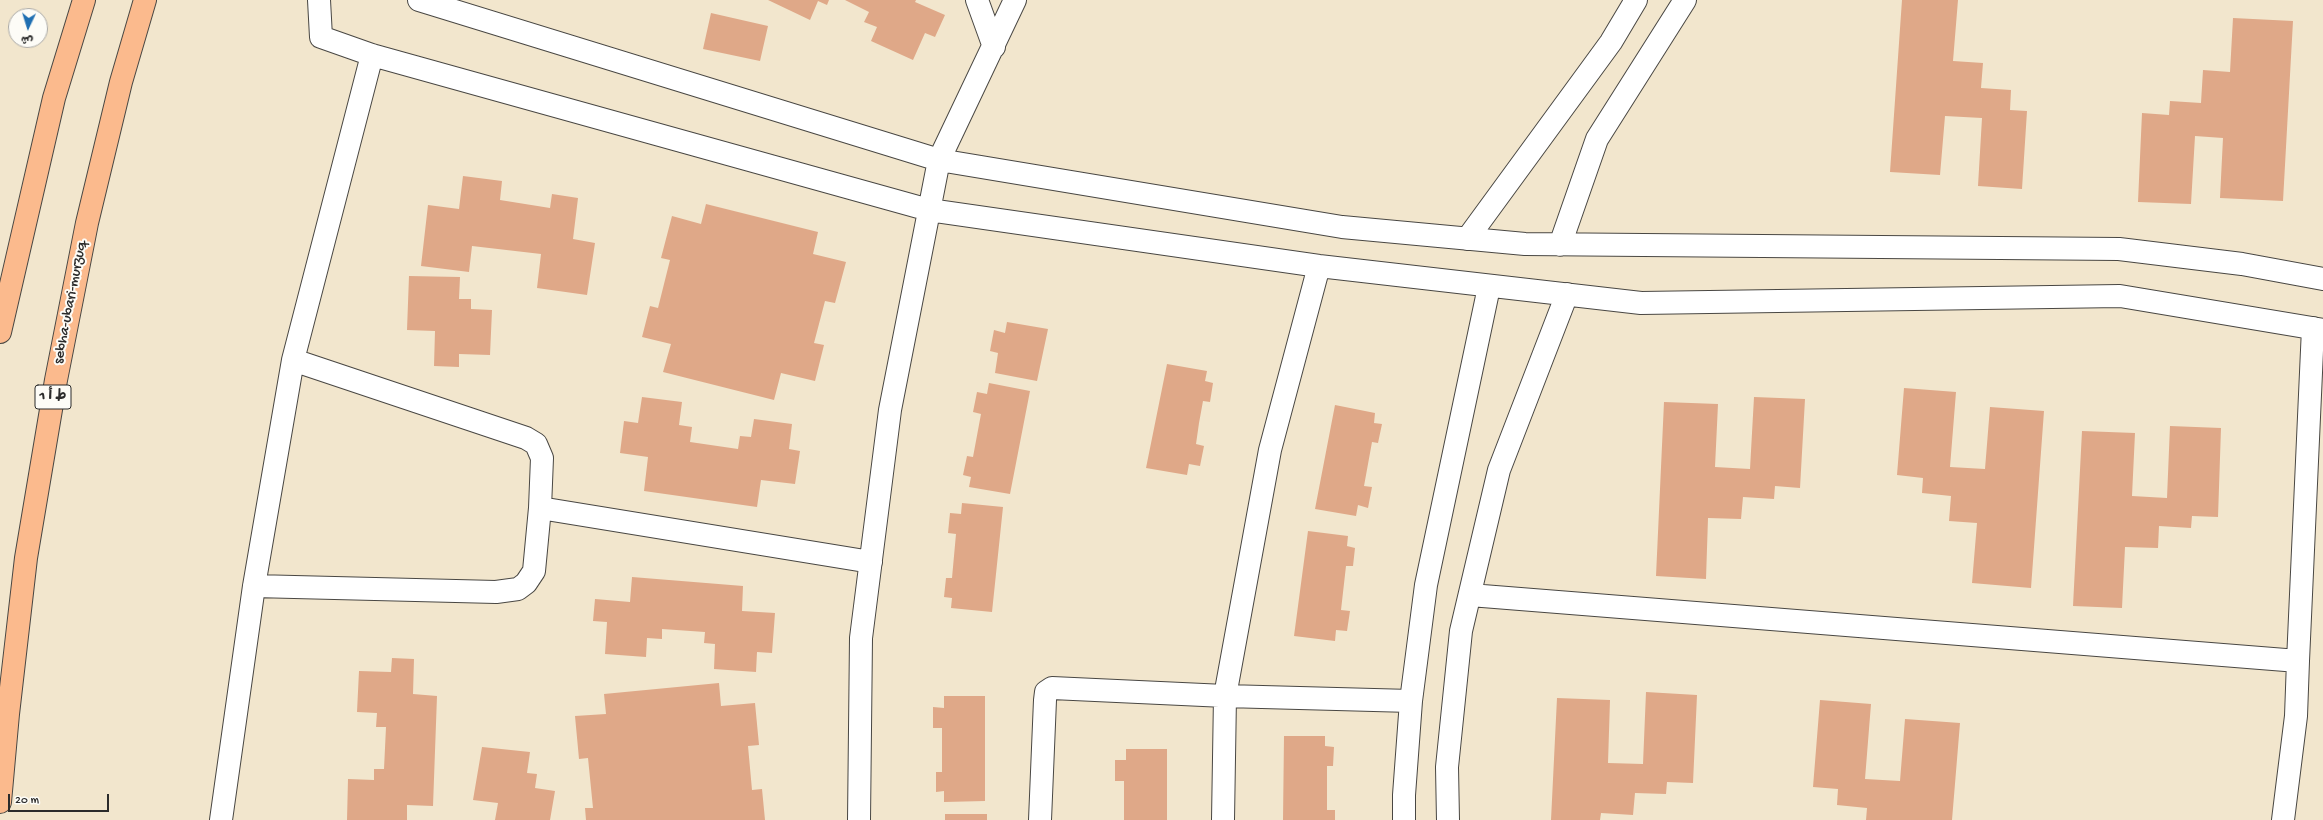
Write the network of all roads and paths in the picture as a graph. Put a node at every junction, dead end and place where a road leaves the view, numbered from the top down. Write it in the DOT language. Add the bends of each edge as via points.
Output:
graph roads {
  1 [pos="84,0"];
  2 [pos="145,0"];
  3 [pos="319,0"];
  4 [pos="419,0"];
  5 [pos="976,0"];
  6 [pos="1015,0"];
  7 [pos="1636,0"];
  8 [pos="1685,0"];
  9 [pos="994,47"];
  10 [pos="372,55"];
  11 [pos="939,160"];
  12 [pos="929,210"];
  13 [pos="1467,239"];
  14 [pos="1560,245"];
  15 [pos="1319,266"];
  16 [pos="2323,279"];
  17 [pos="1489,287"];
  18 [pos="1567,294"];
  19 [pos="2318,329"];
  20 [pos="0,332"];
  21 [pos="293,360"];
  22 [pos="540,508"];
  23 [pos="871,562"];
  24 [pos="254,586"];
  25 [pos="1470,595"];
  26 [pos="2298,662"];
  27 [pos="1224,696"];
  28 [pos="1411,701"];
  29 [pos="0,802"];
  30 [pos="221,820"];
  31 [pos="859,820"];
  32 [pos="1040,820"];
  33 [pos="1223,820"];
  34 [pos="1404,820"];
  35 [pos="1448,820"];
  36 [pos="2283,820"];
  1 -- 20 [label="highway" via="54,98"];
  2 -- 29 [label="highway, sebha-ubari-murzuq / ط أ 1" via="121,82 87,223 56,380 26,558"];
  3 -- 10 [label="street" via="321,37"];
  4 -- 11 [label="street"];
  5 -- 9 [label="street"];
  6 -- 9 [label="street"];
  7 -- 13 [label="street" via="1612,42"];
  8 -- 14 [label="street" via="1597,140"];
  9 -- 11 [label="street"];
  10 -- 12 [label="street"];
  10 -- 21 [label="street"];
  11 -- 12 [label="street"];
  11 -- 13 [label="street" via="1342,227"];
  12 -- 15 [label="street"];
  12 -- 23 [label="street" via="890,410"];
  13 -- 14 [label="street"];
  14 -- 16 [label="street" via="2119,249 2242,264"];
  15 -- 17 [label="street"];
  15 -- 27 [label="street" via="1270,450"];
  17 -- 18 [label="street"];
  17 -- 28 [label="street" via="1426,585"];
  18 -- 19 [label="street" via="1641,303 2120,296"];
  18 -- 25 [label="street" via="1500,470"];
  19 -- 26 [label="street"];
  21 -- 22 [label="street" via="531,441 536,444 542,458"];
  21 -- 24 [label="street"];
  22 -- 23 [label="street"];
  22 -- 24 [label="street" via="534,570 526,583 518,589 496,592"];
  23 -- 31 [label="street" via="861,638"];
  24 -- 30 [label="street"];
  25 -- 26 [label="street"];
  25 -- 35 [label="street" via="1461,632 1447,767"];
  26 -- 36 [label="street" via="2296,716"];
  27 -- 28 [label="street"];
  27 -- 32 [label="street" via="1052,688 1046,692"];
  27 -- 33 [label="street"];
  28 -- 34 [label="street"];
}
